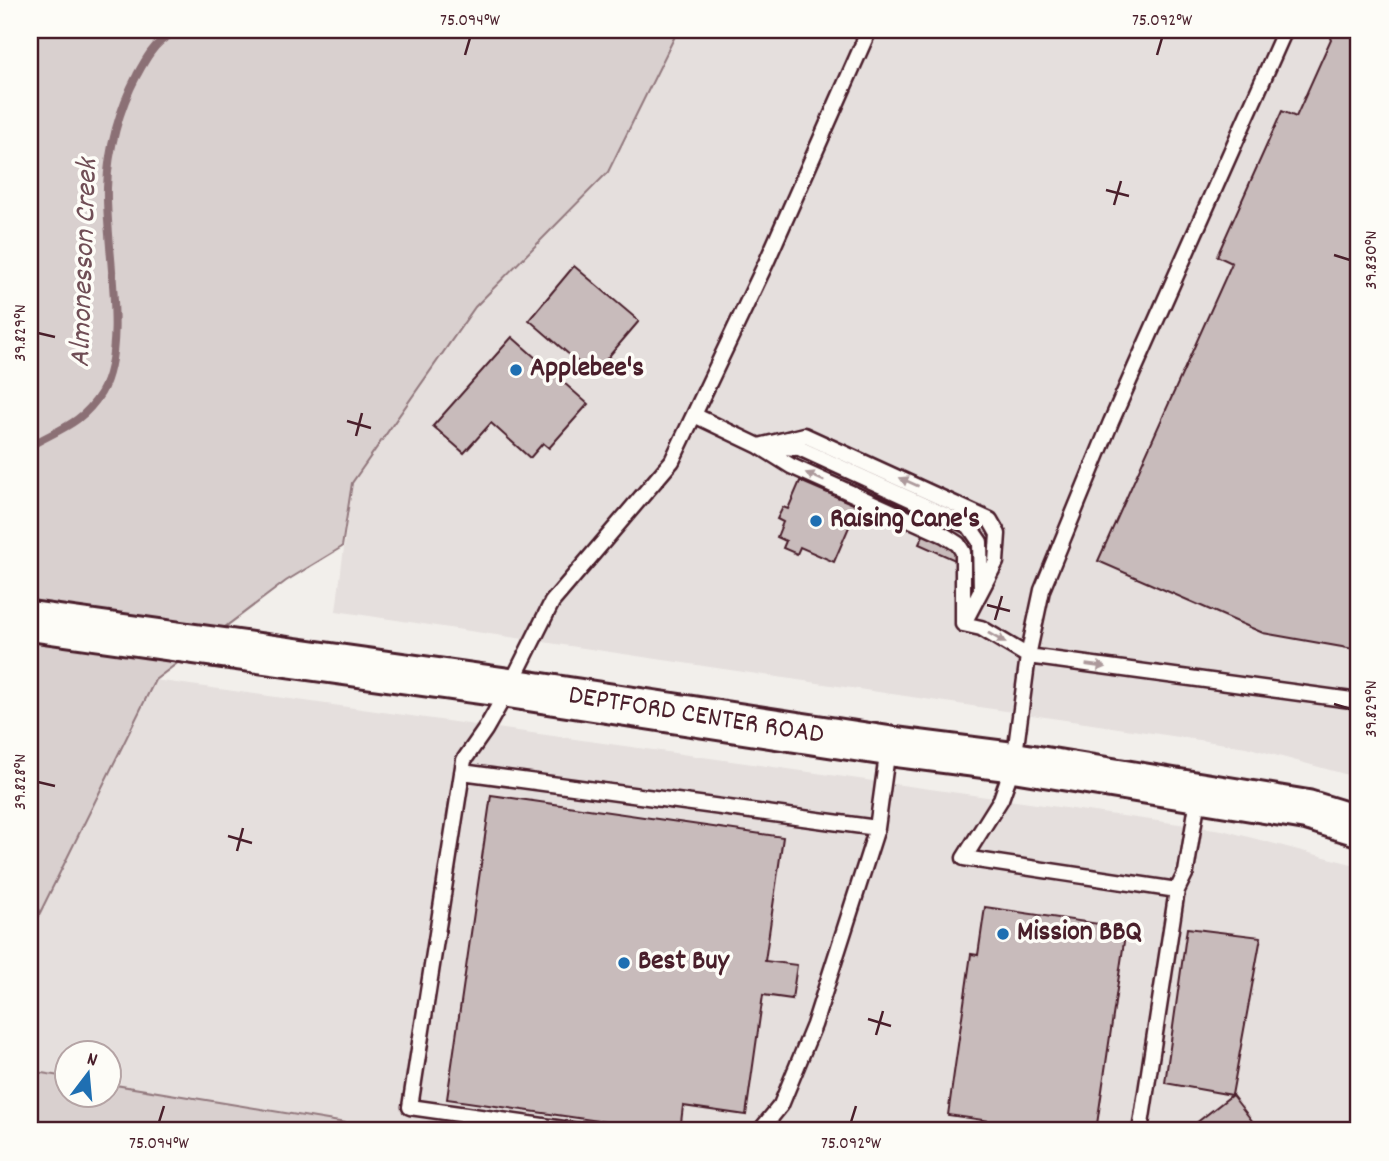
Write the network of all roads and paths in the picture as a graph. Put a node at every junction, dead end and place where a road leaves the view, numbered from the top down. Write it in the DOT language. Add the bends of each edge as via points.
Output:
graph roads {
  1 [pos="869,30"];
  2 [pos="1285,30"];
  3 [pos="694,415"];
  4 [pos="760,446"];
  5 [pos="981,591"];
  6 [pos="30,621"];
  7 [pos="963,624"];
  8 [pos="1028,656"];
  9 [pos="509,688"];
  10 [pos="1359,701"];
  11 [pos="888,746"];
  12 [pos="1014,762"];
  13 [pos="462,772"];
  14 [pos="1199,791"];
  15 [pos="1359,826"];
  16 [pos="877,828"];
  17 [pos="1177,890"];
  18 [pos="578,1131"];
  19 [pos="760,1131"];
  20 [pos="1140,1131"];
  1 -- 3 [label="lane"];
  2 -- 8 [label="lane" via="1105,436 1042,590"];
  3 -- 4 [label="lane"];
  3 -- 9 [label="lane" via="672,461 552,602"];
  4 -- 5 [label="lane" via="799,448 969,526 980,542"];
  5 -- 4 [label="lane, one-way" via="996,562 999,534 990,520 804,435"];
  7 -- 4 [label="lane, one-way" via="963,552 958,544 791,466"];
  5 -- 7 [label="lane"];
  6 -- 9 [label="main road, DEPTFORD CENTER ROAD"];
  7 -- 8 [label="lane, one-way" via="981,628"];
  8 -- 10 [label="lane, one-way"];
  8 -- 12 [label="lane"];
  9 -- 11 [label="main road, DEPTFORD CENTER ROAD"];
  9 -- 13 [label="lane" via="464,760"];
  11 -- 12 [label="main road, DEPTFORD CENTER ROAD"];
  11 -- 16 [label="lane"];
  12 -- 14 [label="main road, DEPTFORD CENTER ROAD"];
  12 -- 17 [label="lane" via="1001,799 964,858"];
  13 -- 16 [label="lane"];
  13 -- 18 [label="lane" via="410,1107"];
  14 -- 15 [label="main road, DEPTFORD CENTER ROAD" via="1307,810"];
  14 -- 17 [label="lane" via="1186,872"];
  16 -- 19 [label="lane" via="814,1025 781,1105"];
  17 -- 20 [label="lane"];
}
